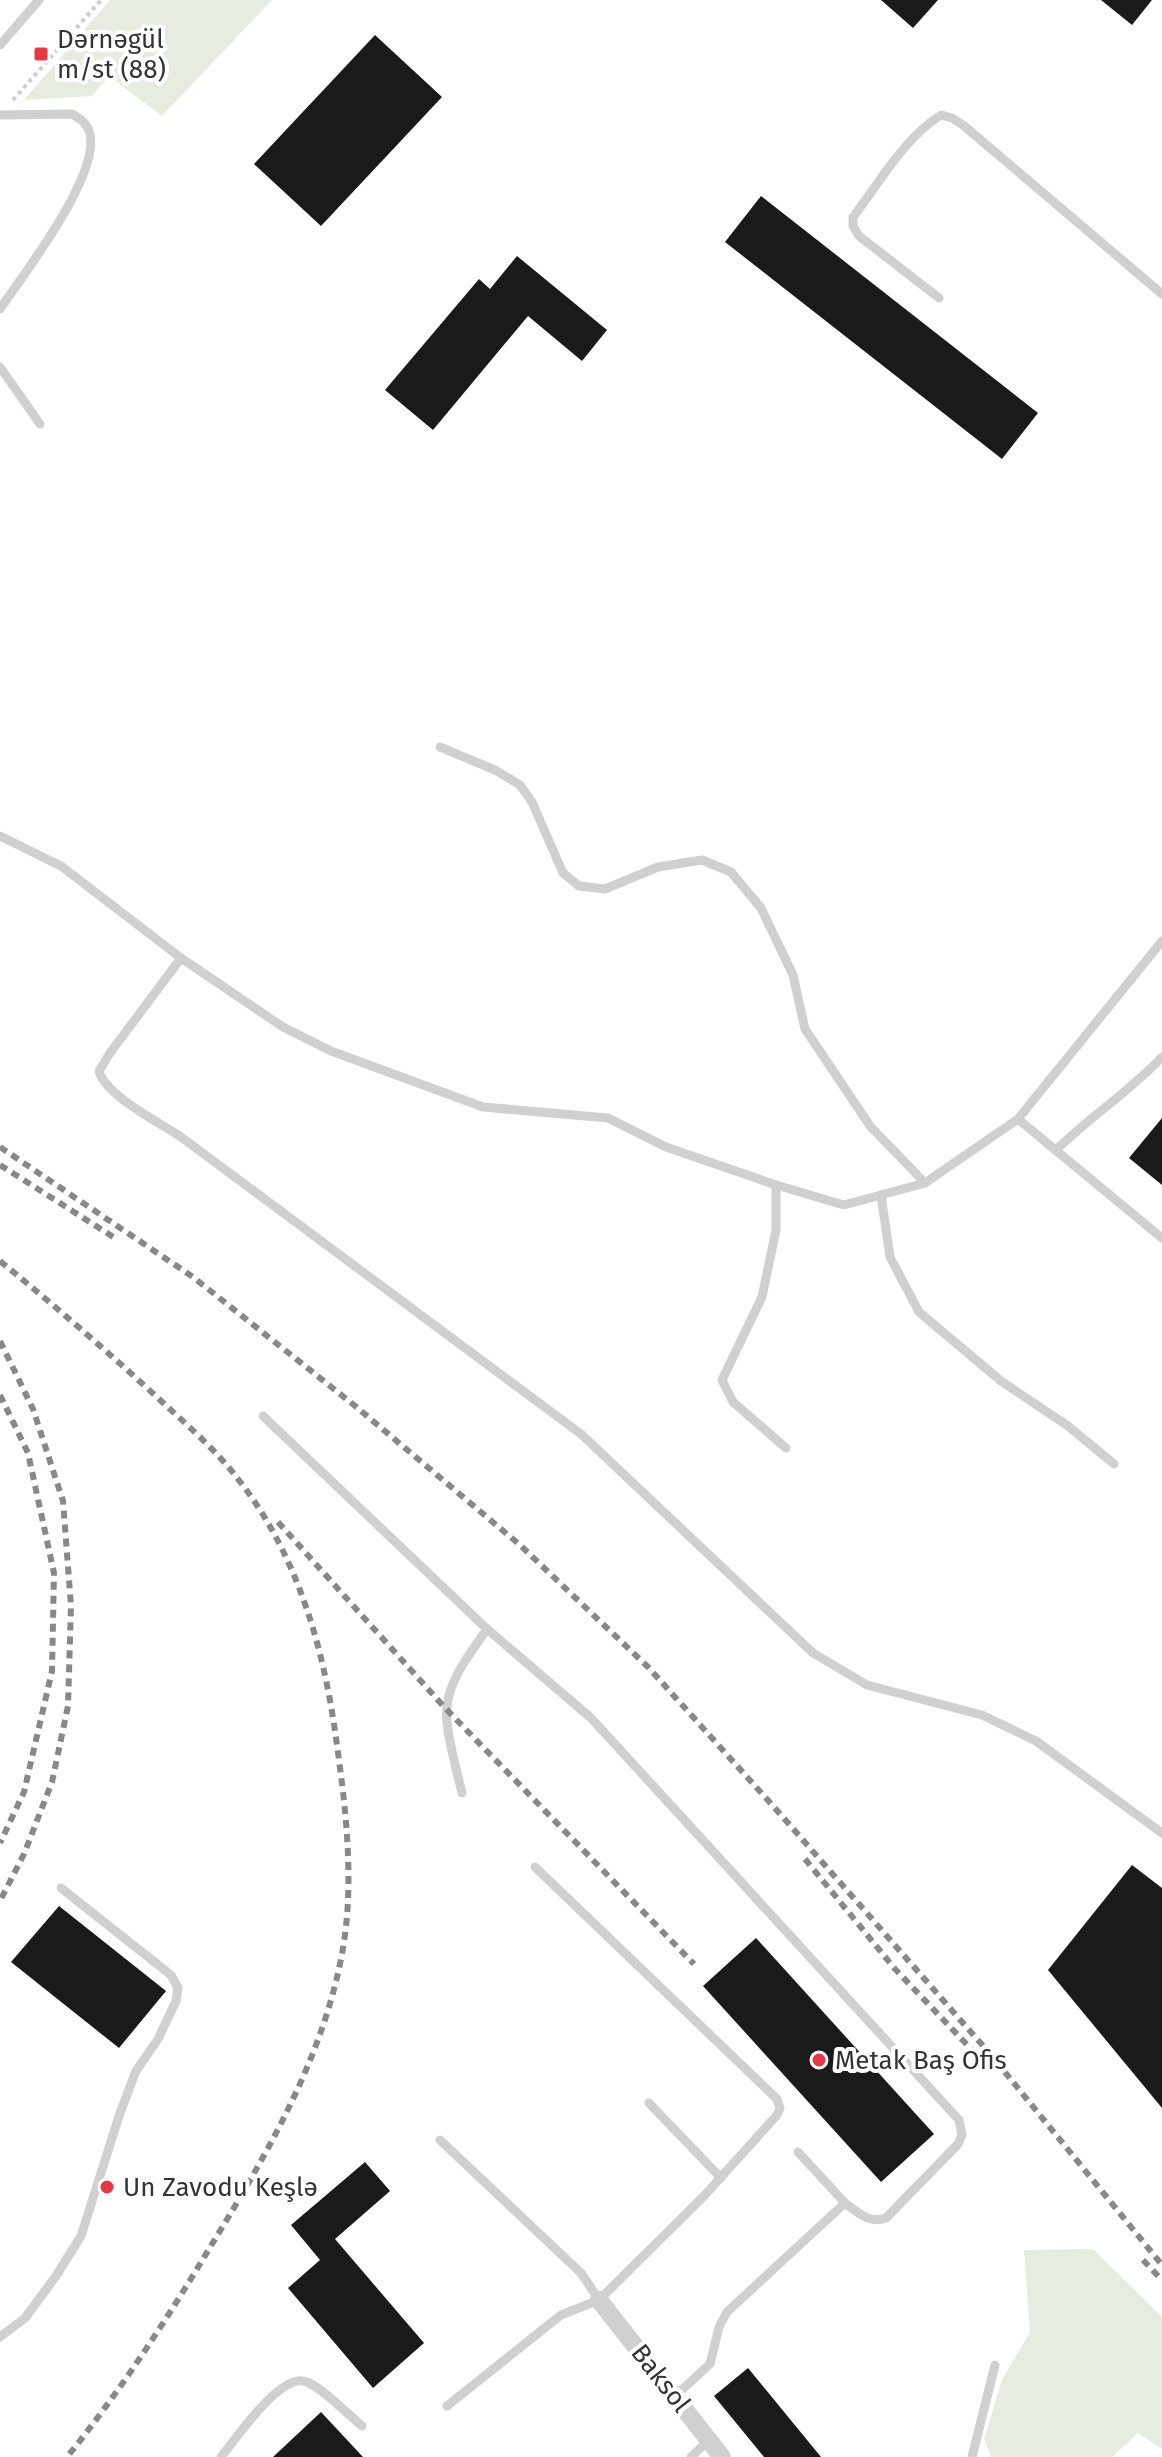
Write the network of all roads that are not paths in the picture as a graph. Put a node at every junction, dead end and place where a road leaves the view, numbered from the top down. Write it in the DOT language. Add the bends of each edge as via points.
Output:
graph roads {
  1 [pos="39,0"];
  2 [pos="0,45"];
  3 [pos="0,115"];
  4 [pos="1162,294"];
  5 [pos="939,298"];
  6 [pos="0,309"];
  7 [pos="0,367"];
  8 [pos="40,424"];
  9 [pos="440,747"];
  10 [pos="0,836"];
  11 [pos="1162,941"];
  12 [pos="181,958"];
  13 [pos="1162,1057"];
  14 [pos="1018,1119"];
  15 [pos="1056,1150"];
  16 [pos="925,1183"];
  17 [pos="776,1185"];
  18 [pos="881,1195"];
  19 [pos="1162,1238"];
  20 [pos="263,1416"];
  21 [pos="786,1448"];
  22 [pos="1114,1464"];
  23 [pos="487,1629"];
  24 [pos="462,1793"];
  25 [pos="1162,1833"];
  26 [pos="535,1867"];
  27 [pos="61,1888"];
  28 [pos="649,2103"];
  29 [pos="440,2140"];
  30 [pos="798,2152"];
  31 [pos="721,2178"];
  32 [pos="845,2203"];
  33 [pos="599,2300"];
  34 [pos="0,2337"];
  35 [pos="995,2365"];
  36 [pos="675,2396"];
  37 [pos="447,2406"];
  38 [pos="362,2426"];
  39 [pos="709,2440"];
  40 [pos="221,2457"];
  41 [pos="691,2457"];
  42 [pos="722,2457"];
  43 [pos="972,2457"];
  1 -- 2 [label="lane"];
  3 -- 6 [label="lane" via="72,114 88,128 91,140 70,205"];
  4 -- 5 [label="lane" via="963,125 941,115 923,126 853,217 859,236"];
  7 -- 8 [label="lane"];
  9 -- 16 [label="lane" via="520,785 563,873 579,886 605,889 658,867 702,860 731,872 761,908 793,975 805,1029 870,1126"];
  10 -- 12 [label="lane" via="61,866"];
  11 -- 14 [label="lane"];
  12 -- 17 [label="lane" via="283,1027 412,1083 483,1107 608,1118 666,1147"];
  12 -- 25 [label="lane" via="99,1071 113,1091 581,1434 813,1653 867,1685 982,1715 1036,1741"];
  13 -- 15 [label="lane"];
  14 -- 15 [label="lane"];
  14 -- 16 [label="lane"];
  15 -- 19 [label="lane"];
  16 -- 18 [label="lane"];
  17 -- 18 [label="lane" via="844,1205"];
  17 -- 21 [label="lane" via="776,1230 762,1297 722,1380 733,1402"];
  18 -- 22 [label="lane" via="890,1257 919,1312 1001,1381"];
  20 -- 23 [label="lane"];
  23 -- 24 [label="lane" via="450,1690 446,1709"];
  23 -- 32 [label="lane" via="575,1702 628,1756 959,2120 958,2144 886,2218 867,2219"];
  26 -- 31 [label="lane" via="777,2099 777,2115"];
  27 -- 34 [label="lane" via="171,1975 178,1988 158,2039 136,2071 81,2236 25,2318"];
  28 -- 31 [label="lane"];
  29 -- 33 [label="lane" via="581,2273"];
  30 -- 32 [label="lane"];
  31 -- 33 [label="lane"];
  32 -- 36 [label="lane" via="727,2312 710,2364"];
  33 -- 36 [label="street, Baksol"];
  33 -- 37 [label="lane" via="561,2315"];
  35 -- 43 [label="lane"];
  36 -- 39 [label="street, Baksol"];
  38 -- 40 [label="lane" via="309,2383 296,2380 280,2387"];
  39 -- 41 [label="lane"];
  39 -- 42 [label="street, Baksol"];
}
